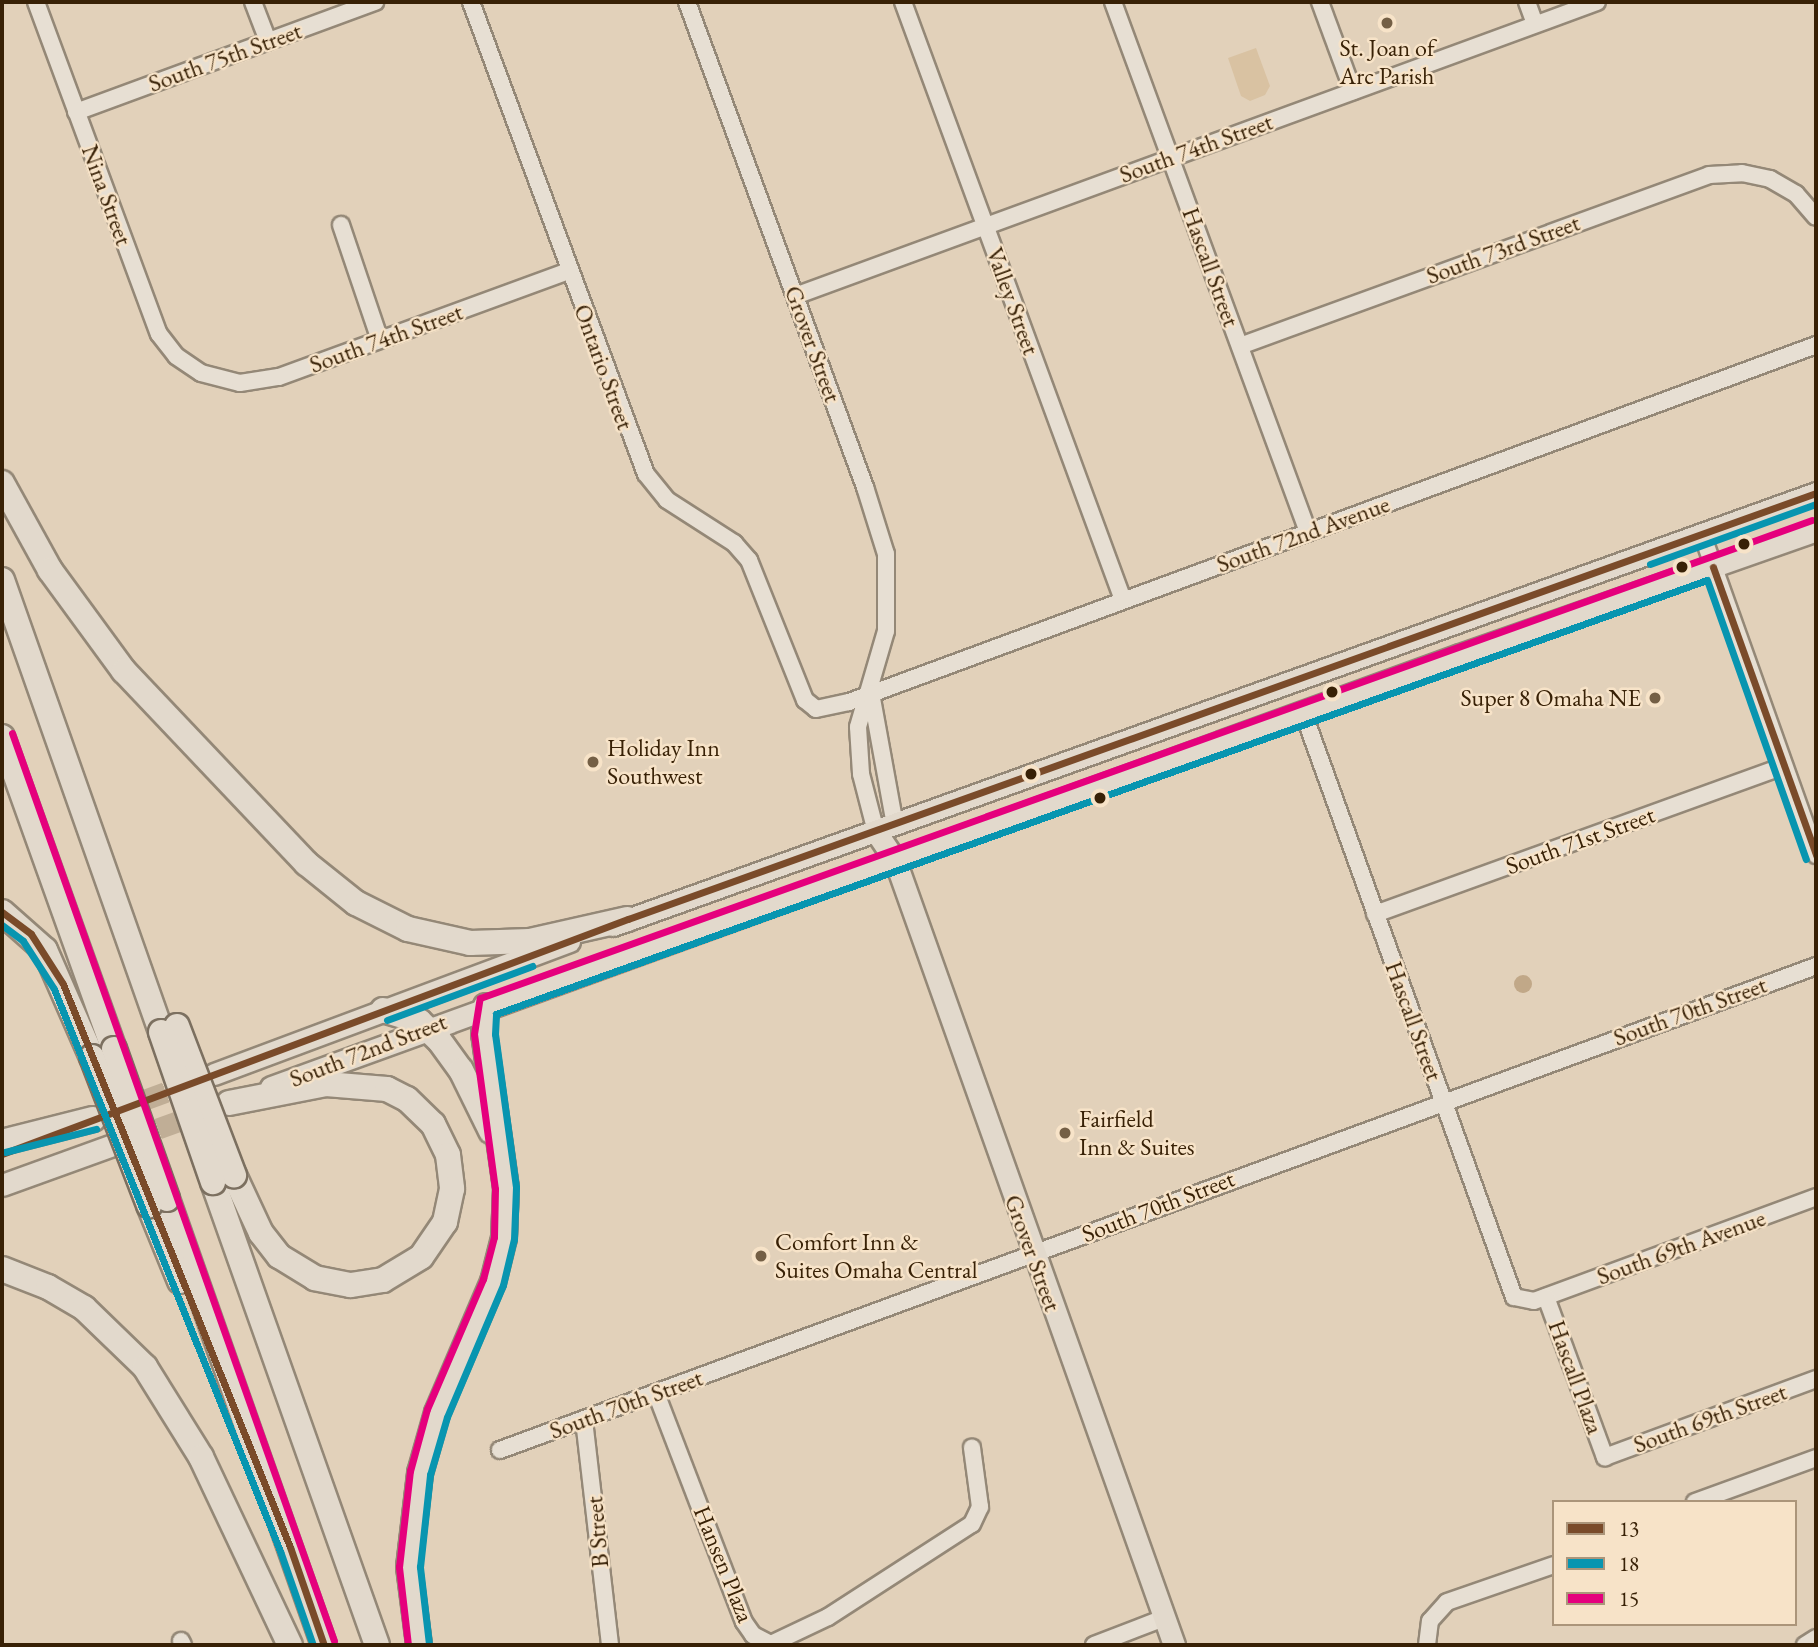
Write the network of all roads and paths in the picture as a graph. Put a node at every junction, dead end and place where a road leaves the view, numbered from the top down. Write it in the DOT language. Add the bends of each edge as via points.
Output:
graph roads {
  1 [pos="36,2"];
  2 [pos="253,2"];
  3 [pos="375,2"];
  4 [pos="471,2"];
  5 [pos="687,2"];
  6 [pos="903,2"];
  7 [pos="1113,2"];
  8 [pos="1321,2"];
  9 [pos="1527,2"];
  10 [pos="1597,2"];
  11 [pos="1535,24"];
  12 [pos="268,41"];
  13 [pos="1353,91"];
  14 [pos="76,111"];
  15 [pos="1170,158"];
  16 [pos="1816,217"];
  17 [pos="341,225"];
  18 [pos="985,226"];
  19 [pos="569,271"];
  20 [pos="795,296"];
  21 [pos="380,340"];
  22 [pos="1816,345"];
  23 [pos="1240,346"];
  24 [pos="201,373"];
  25 [pos="2,483"];
  26 [pos="1816,493"];
  27 [pos="1816,530"];
  28 [pos="1308,532"];
  29 [pos="1702,534"];
  30 [pos="1713,567"];
  31 [pos="2,580"];
  32 [pos="1123,600"];
  33 [pos="1320,669"];
  34 [pos="800,687"];
  35 [pos="871,694"];
  36 [pos="1303,712"];
  37 [pos="2,737"];
  38 [pos="1784,766"];
  39 [pos="885,829"];
  40 [pos="1816,855"];
  41 [pos="895,860"];
  42 [pos="2,912"];
  43 [pos="1376,914"];
  44 [pos="628,919"];
  45 [pos="1816,966"];
  46 [pos="486,1006"];
  47 [pos="383,1010"];
  48 [pos="428,1027"];
  49 [pos="103,1053"];
  50 [pos="214,1074"];
  51 [pos="1444,1103"];
  52 [pos="227,1104"];
  53 [pos="97,1117"];
  54 [pos="2,1142"];
  55 [pos="110,1146"];
  56 [pos="2,1154"];
  57 [pos="503,1165"];
  58 [pos="223,1179"];
  59 [pos="2,1185"];
  60 [pos="1816,1197"];
  61 [pos="1033,1253"];
  62 [pos="2,1269"];
  63 [pos="1546,1297"];
  64 [pos="1816,1379"];
  65 [pos="656,1393"];
  66 [pos="584,1420"];
  67 [pos="972,1448"];
  68 [pos="500,1450"];
  69 [pos="1605,1457"];
  70 [pos="1816,1458"];
  71 [pos="1700,1500"];
  72 [pos="1552,1566"];
  73 [pos="1164,1618"];
  74 [pos="1816,1638"];
  75 [pos="290,1645"];
  76 [pos="324,1645"];
  77 [pos="377,1645"];
  78 [pos="419,1645"];
  79 [pos="610,1645"];
  80 [pos="1094,1645"];
  81 [pos="1174,1645"];
  82 [pos="1427,1645"];
  83 [pos="1805,1645"];
  1 -- 14 [label="street, Nina Street"];
  2 -- 12 [label="street"];
  3 -- 12 [label="street, South 75th Street"];
  4 -- 19 [label="street, Ontario Street"];
  5 -- 20 [label="street, Grover Street"];
  6 -- 18 [label="street, Valley Street"];
  7 -- 15 [label="street, Hascall Street"];
  8 -- 13 [label="street"];
  9 -- 11 [label="street"];
  10 -- 11 [label="street, South 74th Street"];
  11 -- 13 [label="street, South 74th Street"];
  12 -- 14 [label="street, South 75th Street"];
  13 -- 15 [label="street, South 74th Street"];
  14 -- 24 [label="street, Nina Street" via="159,334 176,356"];
  15 -- 18 [label="street, South 74th Street"];
  15 -- 23 [label="street, Hascall Street"];
  16 -- 23 [label="street, South 73rd Street" via="1796,194 1770,179 1742,173 1709,175"];
  17 -- 21 [label="street"];
  18 -- 20 [label="street, South 74th Street"];
  18 -- 32 [label="street, Valley Street"];
  19 -- 21 [label="street, South 74th Street"];
  19 -- 34 [label="street, Ontario Street" via="646,474 667,500 734,543 749,560"];
  20 -- 35 [label="street, Grover Street" via="886,554 887,621"];
  21 -- 24 [label="street, South 74th Street" via="257,383 229,383"];
  22 -- 28 [label="street, South 72nd Avenue"];
  23 -- 28 [label="street, Hascall Street"];
  25 -- 44 [label="highway" via="50,570 124,671 281,838 356,903 408,929 470,943 530,942"];
  26 -- 29 [label="main road, South 72nd Street"];
  27 -- 30 [label="main road, South 72nd Street"];
  28 -- 32 [label="street, South 72nd Avenue"];
  29 -- 30 [label="street"];
  29 -- 33 [label="main road, South 72nd Street"];
  30 -- 36 [label="main road, South 72nd Street"];
  30 -- 38 [label="street"];
  31 -- 58 [label="highway, bridge"];
  32 -- 35 [label="street, South 72nd Avenue"];
  33 -- 36 [label="main road" via="1305,697"];
  33 -- 39 [label="main road, South 72nd Street"];
  34 -- 35 [label="street, South 72nd Avenue" via="805,700 816,709"];
  35 -- 39 [label="street, Grover Street"];
  35 -- 39 [label="street, Grover Street" via="858,727 861,774"];
  36 -- 41 [label="main road, South 72nd Street"];
  36 -- 43 [label="street, Hascall Street"];
  37 -- 49 [label="highway"];
  38 -- 40 [label="street"];
  38 -- 43 [label="street, South 71st Street"];
  39 -- 41 [label="main road, Grover Street"];
  39 -- 44 [label="main road, South 72nd Street"];
  41 -- 46 [label="main road, South 72nd Street"];
  41 -- 61 [label="main road, Grover Street"];
  42 -- 49 [label="highway" via="45,950"];
  43 -- 51 [label="street, Hascall Street"];
  44 -- 47 [label="main road, South 72nd Street"];
  45 -- 51 [label="street, South 70th Street"];
  46 -- 48 [label="main road, South 72nd Street"];
  46 -- 57 [label="highway" via="487,1060"];
  47 -- 48 [label="highway"];
  47 -- 50 [label="main road, South 72nd Street"];
  48 -- 52 [label="main road, South 72nd Street"];
  48 -- 57 [label="highway" via="461,1070"];
  49 -- 76 [label="highway, bridge"];
  51 -- 61 [label="street, South 70th Street"];
  51 -- 63 [label="street, Hascall Street" via="1511,1291 1523,1302"];
  52 -- 58 [label="highway" via="327,1084 387,1089 413,1103 433,1125 448,1155 452,1189 445,1222 421,1256 383,1280 350,1285 315,1278 279,1256"];
  53 -- 54 [label="highway"];
  53 -- 56 [label="main road"];
  55 -- 59 [label="main road"];
  57 -- 78 [label="highway" via="507,1212 500,1260 437,1413 413,1511 409,1567"];
  58 -- 77 [label="highway"];
  60 -- 63 [label="street, South 69th Avenue"];
  61 -- 65 [label="street, South 70th Street"];
  61 -- 73 [label="main road, Grover Street"];
  62 -- 75 [label="highway" via="48,1287 84,1308 145,1367 219,1492"];
  63 -- 69 [label="street, Hascall Plaza"];
  64 -- 69 [label="street, South 69th Street"];
  65 -- 66 [label="street, South 70th Street"];
  65 -- 67 [label="street, Hansen Plaza" via="744,1622 753,1635 771,1644 848,1603 972,1524 978,1514"];
  66 -- 68 [label="street, South 70th Street"];
  66 -- 79 [label="street, B Street"];
  70 -- 71 [label="street"];
  72 -- 82 [label="street" via="1447,1602 1430,1621"];
  73 -- 80 [label="street"];
  73 -- 81 [label="main road, Grover Street"];
  74 -- 83 [label="street"];
}
